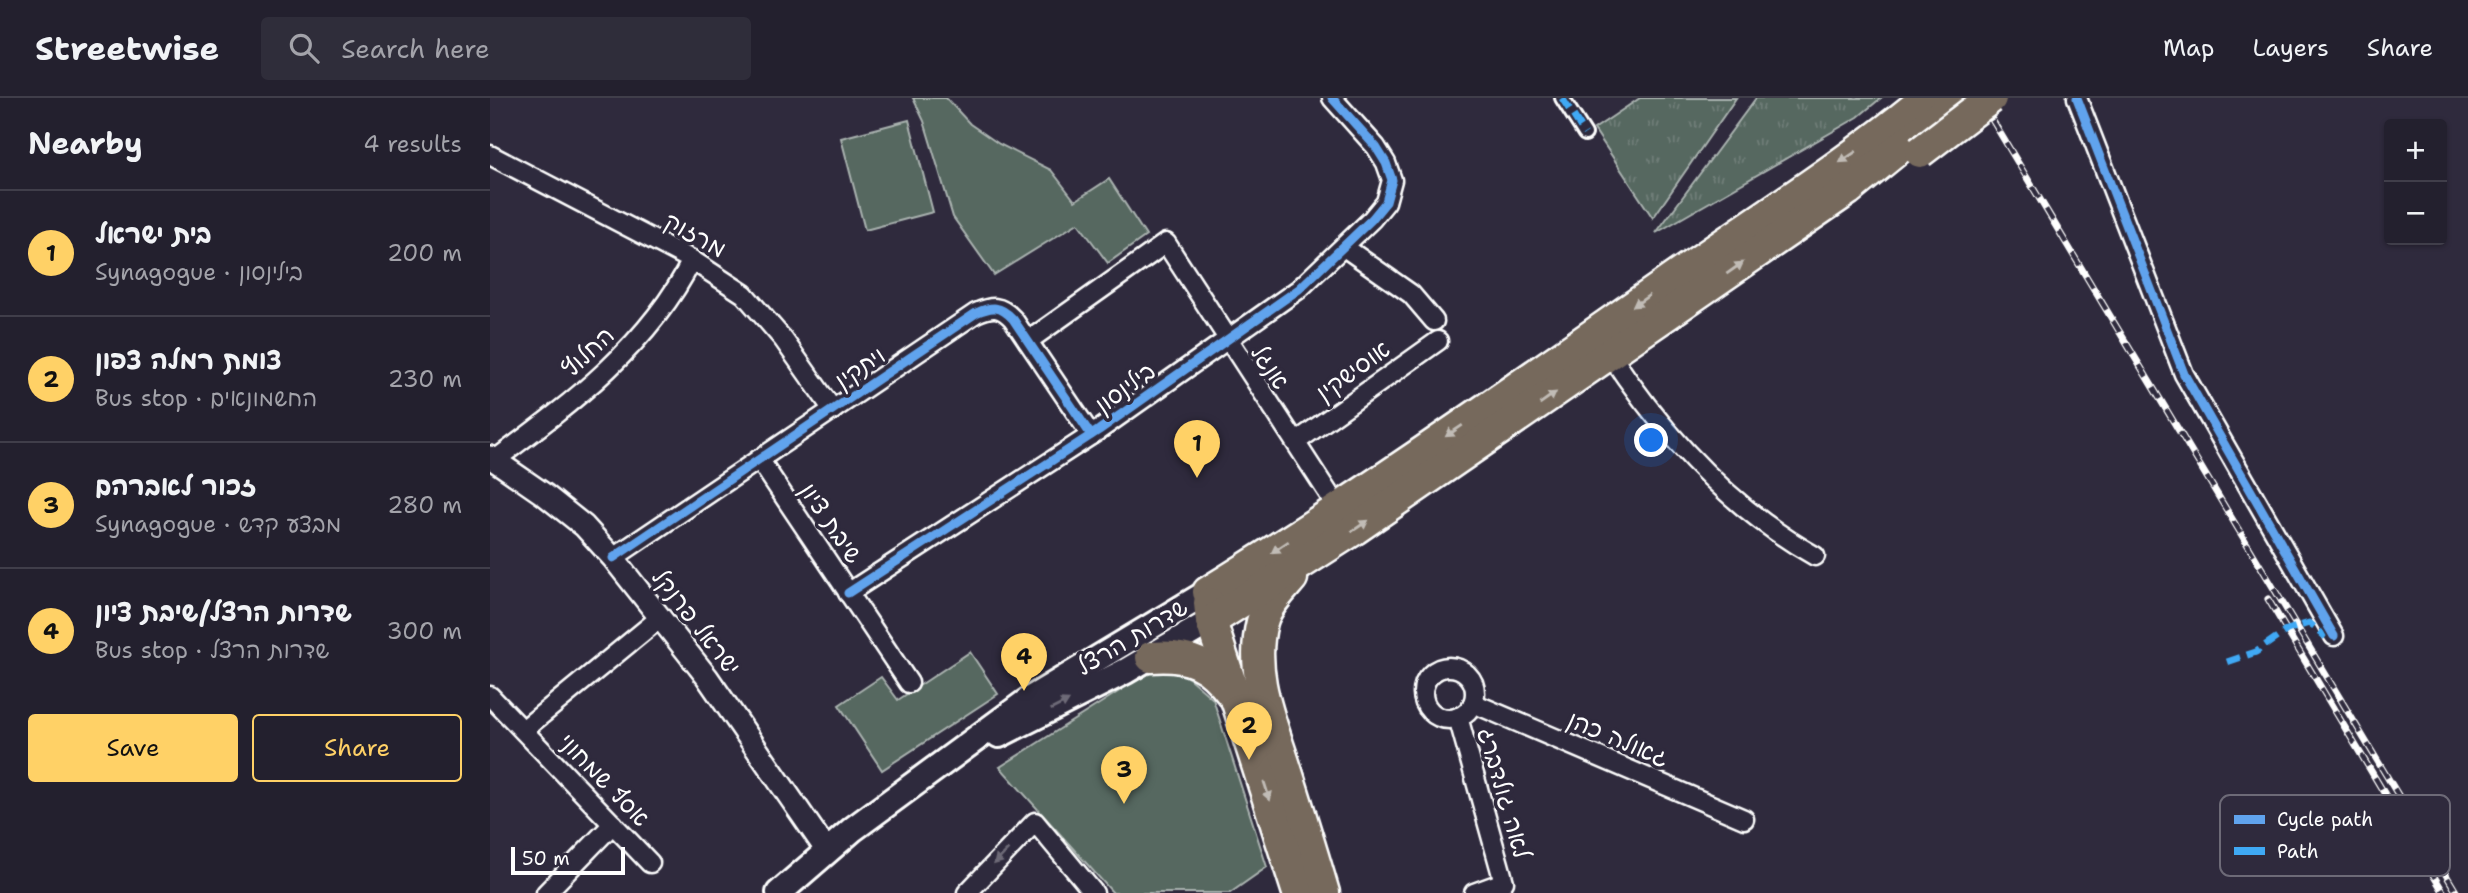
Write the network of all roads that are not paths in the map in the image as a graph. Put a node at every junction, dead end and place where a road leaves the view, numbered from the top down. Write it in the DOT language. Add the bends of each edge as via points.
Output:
graph roads {
  1 [pos="1332,98"];
  2 [pos="1562,98"];
  3 [pos="1926,98"];
  4 [pos="1961,98"];
  5 [pos="1991,98"];
  6 [pos="2077,98"];
  7 [pos="1586,134"];
  8 [pos="1912,135"];
  9 [pos="490,155"];
  10 [pos="1345,247"];
  11 [pos="692,260"];
  12 [pos="1434,321"];
  13 [pos="1228,338"];
  14 [pos="1028,341"];
  15 [pos="1438,341"];
  16 [pos="1610,354"];
  17 [pos="832,410"];
  18 [pos="1091,435"];
  19 [pos="1296,442"];
  20 [pos="492,458"];
  21 [pos="759,459"];
  22 [pos="1338,508"];
  23 [pos="1815,556"];
  24 [pos="613,558"];
  25 [pos="1303,564"];
  26 [pos="848,593"];
  27 [pos="1215,608"];
  28 [pos="661,617"];
  29 [pos="2334,636"];
  30 [pos="1151,657"];
  31 [pos="909,683"];
  32 [pos="490,695"];
  33 [pos="1239,703"];
  34 [pos="1473,703"];
  35 [pos="1458,717"];
  36 [pos="523,730"];
  37 [pos="1273,732"];
  38 [pos="954,755"];
  39 [pos="1744,819"];
  40 [pos="613,824"];
  41 [pos="827,851"];
  42 [pos="650,863"];
  43 [pos="1317,888"];
  44 [pos="545,893"];
  45 [pos="779,893"];
  46 [pos="967,893"];
  47 [pos="1094,893"];
  48 [pos="1474,893"];
  1 -- 10 [label="street, בילינסון" via="1376,147 1392,180 1386,202"];
  2 -- 7 [label="street"];
  3 -- 8 [label="highway"];
  4 -- 8 [label="highway"];
  5 -- 8 [label="highway, bridge"];
  6 -- 29 [label="street" via="2184,374"];
  16 -- 8 [label="highway, one-way" via="1848,190 1881,177"];
  8 -- 22 [label="highway, one-way"];
  9 -- 11 [label="street, מרזוק"];
  10 -- 12 [label="street" via="1411,294"];
  10 -- 13 [label="street, בילינסון" via="1298,289"];
  11 -- 17 [label="street, מרזוק" via="744,294 763,313"];
  11 -- 20 [label="street, החלוץ" via="667,303 629,350 560,411"];
  13 -- 14 [label="street, אנגל" via="1166,243"];
  13 -- 18 [label="street, בילינסון"];
  13 -- 19 [label="street, אנגל"];
  14 -- 17 [label="street, ויתקין" via="1003,309 991,306"];
  14 -- 18 [label="street, ויתקין"];
  15 -- 19 [label="street, אוסישקין"];
  16 -- 23 [label="street" via="1647,406 1704,469 1766,524"];
  25 -- 16 [label="highway, one-way"];
  17 -- 21 [label="street, ויתקין"];
  18 -- 26 [label="street, בילינסון"];
  19 -- 22 [label="street, אנגל"];
  20 -- 24 [label="street, ישראל פרנקל" via="584,526"];
  21 -- 24 [label="street, ויתקין"];
  21 -- 26 [label="street, שיבת ציון"];
  22 -- 27 [label="highway, one-way"];
  24 -- 28 [label="street, ישראל פרנקל"];
  25 -- 27 [label="highway"];
  25 -- 37 [label="highway" via="1262,620 1257,661"];
  26 -- 31 [label="street, שיבת ציון"];
  27 -- 30 [label="main road, שדרות הרצל"];
  27 -- 33 [label="highway"];
  27 -- 37 [label="highway"];
  27 -- 38 [label="main road, שדרות הרצל" via="1030,699"];
  28 -- 36 [label="street, אסף שמחוני"];
  28 -- 41 [label="street, ישראל פרנקל"];
  30 -- 33 [label="highway" via="1192,659 1223,682"];
  38 -- 30 [label="main road, שדרות הרצל, one-way"];
  32 -- 36 [label="street, אסף שמחוני"];
  33 -- 43 [label="highway, one-way"];
  34 -- 35 [label="street"];
  34 -- 35 [label="street" via="1474,685 1464,672 1449,667 1434,672 1424,689 1427,705 1442,717"];
  34 -- 39 [label="street, גאולה כהן"];
  35 -- 48 [label="street, לאה גולדברג" via="1504,882"];
  36 -- 40 [label="street, אסף שמחוני"];
  37 -- 43 [label="highway"];
  38 -- 41 [label="main road, שדרות הרצל"];
  40 -- 42 [label="street, אסף שמחוני"];
  40 -- 44 [label="street"];
  41 -- 45 [label="main road, שדרות הרצל"];
  47 -- 46 [label="street, one-way" via="1035,822"];
}
